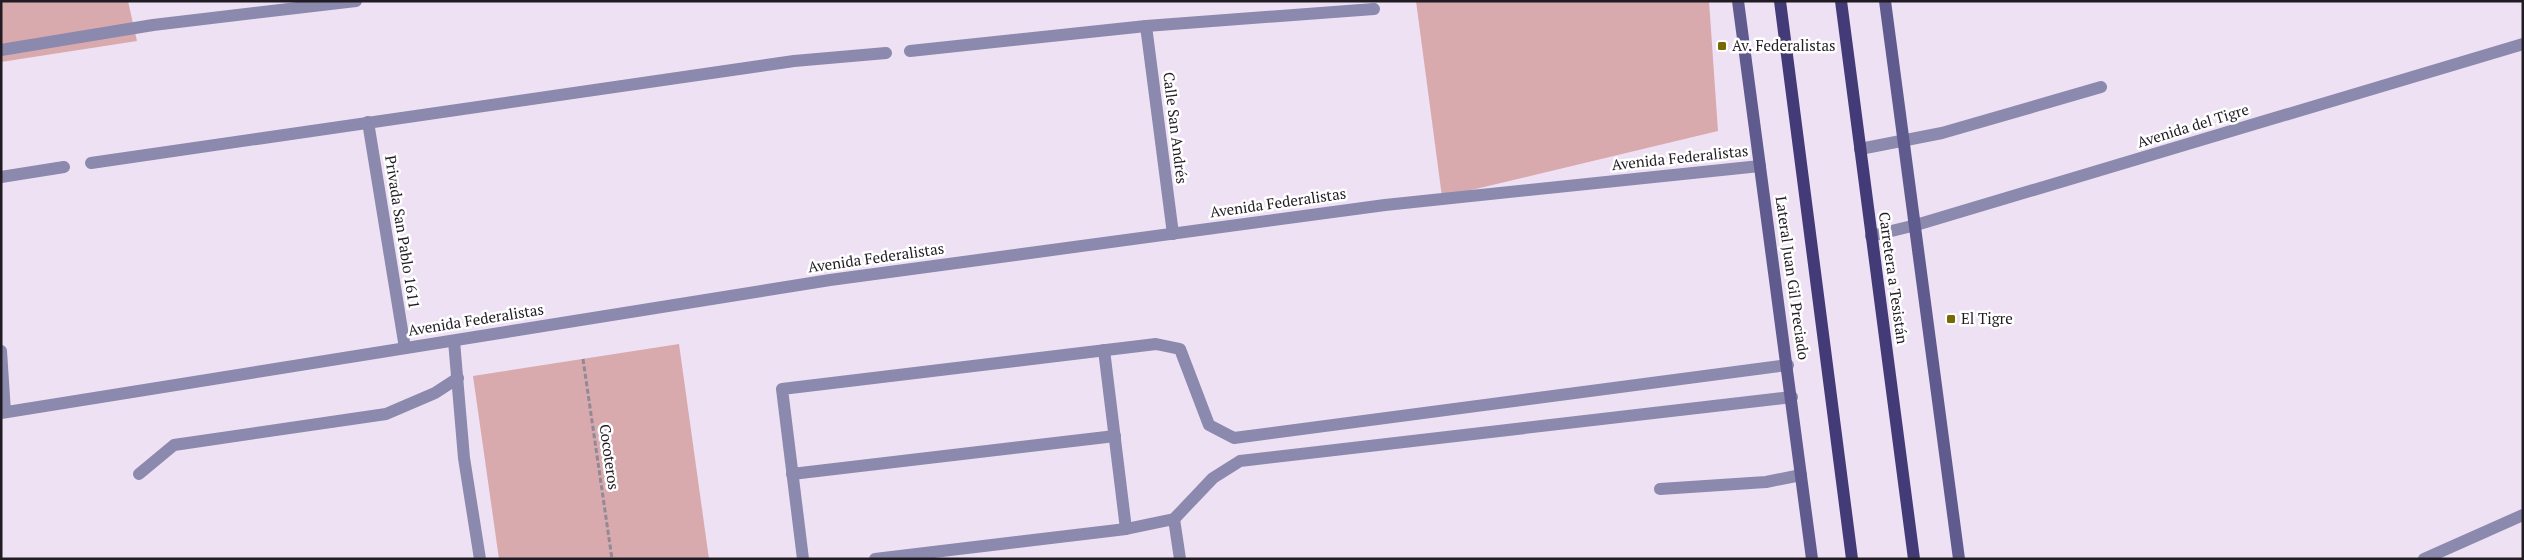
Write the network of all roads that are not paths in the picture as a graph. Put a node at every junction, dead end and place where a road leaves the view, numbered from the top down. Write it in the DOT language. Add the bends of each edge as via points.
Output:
graph roads {
  1 [pos="356,1"];
  2 [pos="1738,1"];
  3 [pos="1780,1"];
  4 [pos="1841,1"];
  5 [pos="1886,1"];
  6 [pos="1374,9"];
  7 [pos="1146,26"];
  8 [pos="2523,44"];
  9 [pos="1,50"];
  10 [pos="910,51"];
  11 [pos="886,53"];
  12 [pos="2101,88"];
  13 [pos="368,122"];
  14 [pos="1904,139"];
  15 [pos="1860,149"];
  16 [pos="90,163"];
  17 [pos="1760,166"];
  18 [pos="64,167"];
  19 [pos="1,177"];
  20 [pos="1916,225"];
  21 [pos="1173,234"];
  22 [pos="1871,236"];
  23 [pos="454,341"];
  24 [pos="405,348"];
  25 [pos="1104,350"];
  26 [pos="1,351"];
  27 [pos="1788,365"];
  28 [pos="458,378"];
  29 [pos="1792,397"];
  30 [pos="3,412"];
  31 [pos="1115,436"];
  32 [pos="139,474"];
  33 [pos="792,474"];
  34 [pos="1801,475"];
  35 [pos="1660,489"];
  36 [pos="2523,515"];
  37 [pos="1174,519"];
  38 [pos="1126,528"];
  39 [pos="480,559"];
  40 [pos="803,559"];
  41 [pos="875,559"];
  42 [pos="1180,559"];
  43 [pos="1812,559"];
  44 [pos="1852,559"];
  45 [pos="1914,559"];
  46 [pos="1959,559"];
  47 [pos="2424,559"];
  1 -- 9 [label="street" via="153,25"];
  2 -- 17 [label="main road, Lateral Juan Gil Preciado"];
  3 -- 44 [label="main road"];
  4 -- 15 [label="main road, Carretera a Tesistán"];
  5 -- 14 [label="main road"];
  6 -- 7 [label="street"];
  7 -- 10 [label="street"];
  7 -- 21 [label="street, Calle San Andrés"];
  8 -- 20 [label="street, Avenida del Tigre"];
  11 -- 13 [label="street" via="794,61"];
  12 -- 14 [label="street" via="1942,133"];
  13 -- 16 [label="street"];
  13 -- 24 [label="street, Privada San Pablo 1611"];
  14 -- 15 [label="street"];
  14 -- 20 [label="main road"];
  15 -- 22 [label="main road, Carretera a Tesistán"];
  17 -- 21 [label="street, Avenida Federalistas" via="1385,205"];
  17 -- 27 [label="main road, Lateral Juan Gil Preciado"];
  18 -- 19 [label="street"];
  20 -- 22 [label="street, Avenida del Tigre"];
  20 -- 46 [label="main road"];
  21 -- 23 [label="street, Avenida Federalistas" via="830,280"];
  22 -- 45 [label="main road, Carretera a Tesistán"];
  23 -- 24 [label="street, Avenida Federalistas"];
  23 -- 28 [label="street"];
  24 -- 30 [label="street, Avenida Federalistas"];
  25 -- 27 [label="street" via="1156,344 1180,349 1209,426 1234,438"];
  25 -- 31 [label="street"];
  25 -- 33 [label="street" via="782,388"];
  26 -- 30 [label="street"];
  27 -- 29 [label="main road, Lateral Juan Gil Preciado"];
  28 -- 32 [label="street" via="435,393 386,414 174,445"];
  28 -- 39 [label="street" via="464,458"];
  29 -- 34 [label="main road, Lateral Juan Gil Preciado"];
  29 -- 37 [label="street" via="1240,461 1213,478"];
  31 -- 33 [label="street"];
  31 -- 38 [label="street"];
  33 -- 40 [label="street"];
  34 -- 35 [label="street" via="1766,482"];
  34 -- 43 [label="main road, Lateral Juan Gil Preciado"];
  36 -- 47 [label="street"];
  37 -- 38 [label="street"];
  37 -- 42 [label="street"];
  38 -- 41 [label="street"];
}
